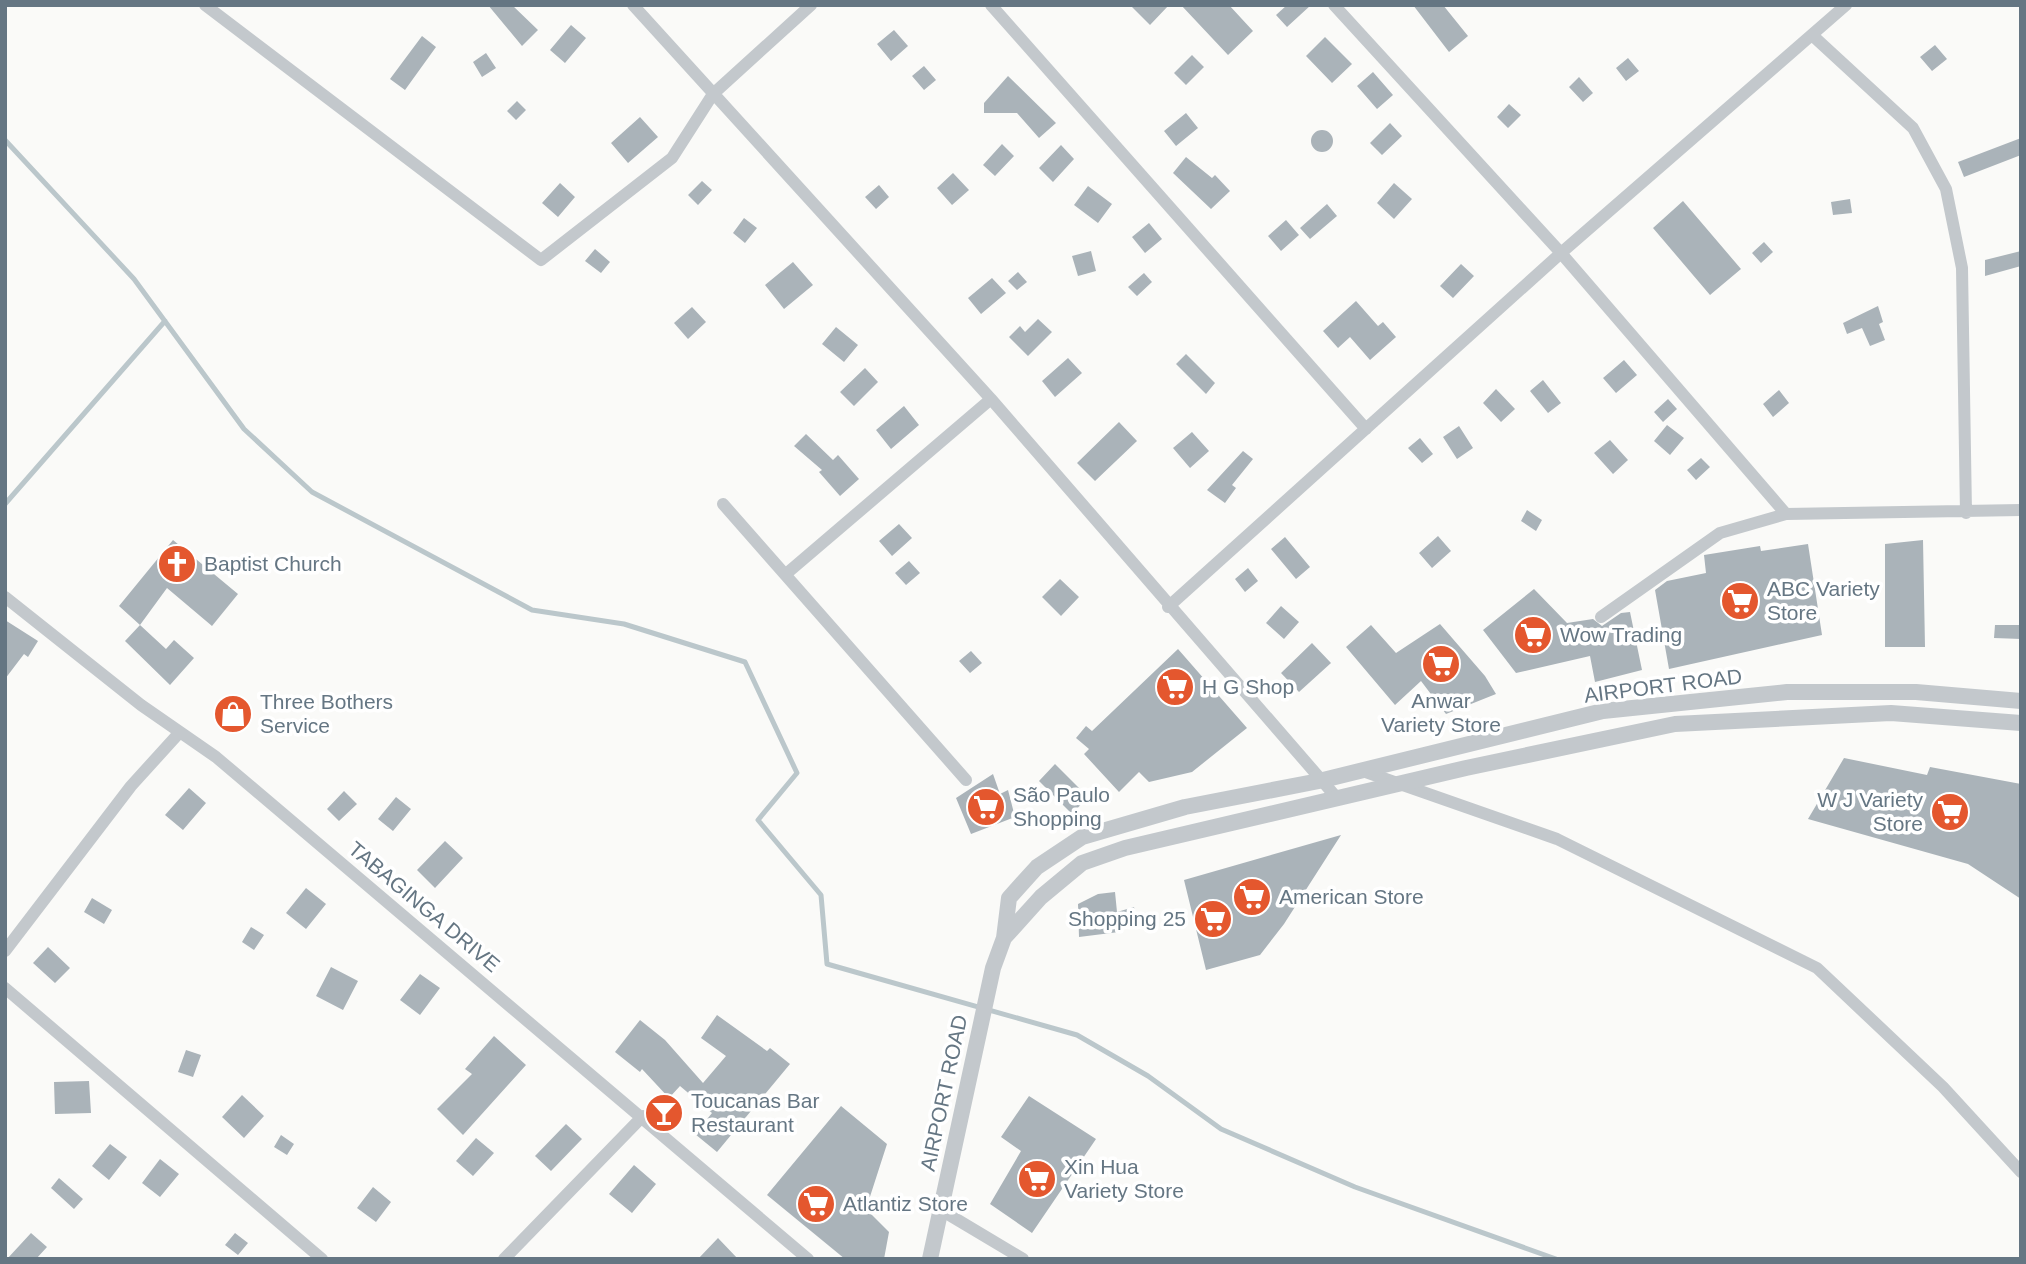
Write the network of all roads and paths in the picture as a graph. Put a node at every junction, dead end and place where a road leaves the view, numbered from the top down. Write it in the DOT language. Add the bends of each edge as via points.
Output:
graph roads {
  1 [pos="205,5"];
  2 [pos="633,5"];
  3 [pos="811,5"];
  4 [pos="991,5"];
  5 [pos="1334,5"];
  6 [pos="1846,5"];
  7 [pos="1812,35"];
  8 [pos="713,94"];
  9 [pos="1561,253"];
  10 [pos="990,399"];
  11 [pos="1366,429"];
  12 [pos="723,504"];
  13 [pos="2021,510"];
  14 [pos="1966,513"];
  15 [pos="1786,514"];
  16 [pos="786,574"];
  17 [pos="5,597"];
  18 [pos="1168,607"];
  19 [pos="1601,617"];
  20 [pos="1901,692"];
  21 [pos="2021,701"];
  22 [pos="1901,714"];
  23 [pos="2021,723"];
  24 [pos="180,732"];
  25 [pos="1360,769"];
  26 [pos="966,780"];
  27 [pos="1319,781"];
  28 [pos="1400,784"];
  29 [pos="1337,798"];
  30 [pos="1004,938"];
  31 [pos="5,951"];
  32 [pos="5,988"];
  33 [pos="643,1116"];
  34 [pos="2021,1172"];
  35 [pos="940,1210"];
  36 [pos="321,1259"];
  37 [pos="504,1259"];
  38 [pos="808,1259"];
  39 [pos="930,1259"];
  40 [pos="1023,1259"];
  1 -- 8 [label="street" via="541,260 672,158"];
  2 -- 8 [label="street"];
  3 -- 8 [label="street"];
  4 -- 11 [label="street"];
  5 -- 9 [label="street"];
  6 -- 7 [label="street"];
  7 -- 9 [label="street"];
  7 -- 14 [label="street" via="1913,128 1945,188 1962,268"];
  8 -- 10 [label="street"];
  9 -- 11 [label="street"];
  9 -- 15 [label="street"];
  10 -- 16 [label="street"];
  10 -- 18 [label="street"];
  11 -- 18 [label="street"];
  12 -- 16 [label="street"];
  13 -- 14 [label="street"];
  14 -- 15 [label="street"];
  15 -- 19 [label="street" via="1720,533"];
  16 -- 26 [label="street"];
  17 -- 24 [label="street, TABAGINGA DRIVE"];
  18 -- 27 [label="street"];
  20 -- 21 [label="street, AIRPORT ROAD"];
  20 -- 22 [label="street"];
  20 -- 25 [label="street, AIRPORT ROAD" via="1787,692 1604,711"];
  22 -- 23 [label="street, AIRPORT ROAD"];
  22 -- 28 [label="street, AIRPORT ROAD" via="1675,724"];
  24 -- 31 [label="street" via="131,786"];
  24 -- 33 [label="street, TABAGINGA DRIVE" via="216,757"];
  25 -- 27 [label="street, AIRPORT ROAD"];
  25 -- 28 [label="street"];
  27 -- 29 [label="street"];
  27 -- 30 [label="street, AIRPORT ROAD" via="1185,807 1082,837 1037,867 1009,898"];
  28 -- 29 [label="street, AIRPORT ROAD"];
  28 -- 34 [label="street" via="1557,839 1816,968 1943,1087"];
  29 -- 30 [label="street, AIRPORT ROAD" via="1125,848 1083,863 1041,897"];
  30 -- 35 [label="street, AIRPORT ROAD" via="993,968"];
  32 -- 36 [label="street"];
  33 -- 37 [label="street"];
  33 -- 38 [label="street, TABAGINGA DRIVE"];
  35 -- 39 [label="street, AIRPORT ROAD"];
  35 -- 40 [label="street"];
}
